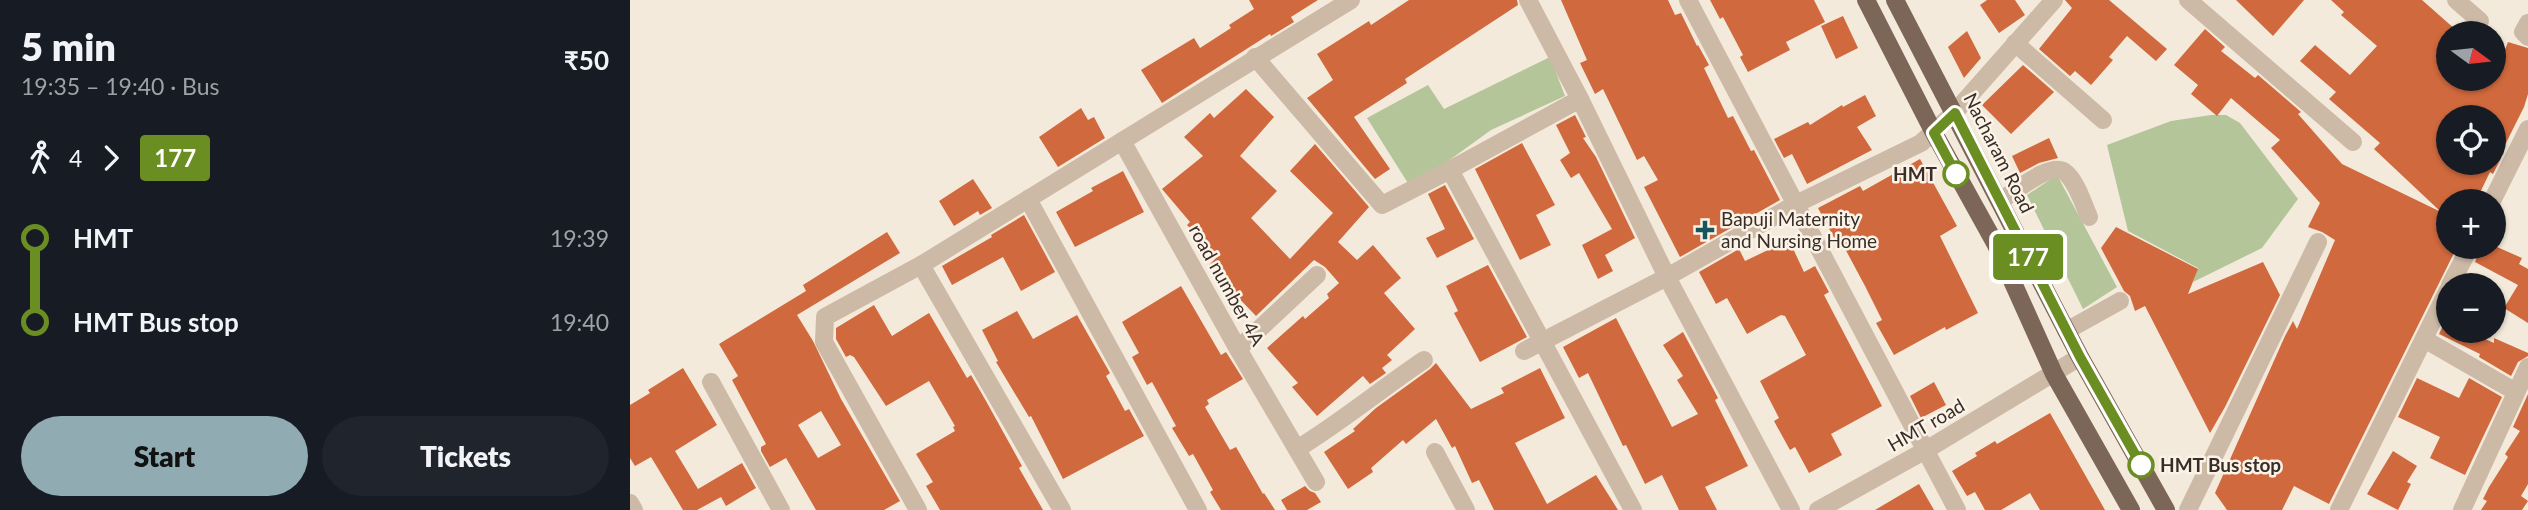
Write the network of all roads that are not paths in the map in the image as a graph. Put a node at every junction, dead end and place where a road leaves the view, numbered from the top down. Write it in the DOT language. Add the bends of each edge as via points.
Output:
graph roads {
  1 [pos="1351,0"];
  2 [pos="1528,0"];
  3 [pos="1688,0"];
  4 [pos="1866,0"];
  5 [pos="1895,0"];
  6 [pos="2054,0"];
  7 [pos="2188,0"];
  8 [pos="2456,0"];
  9 [pos="2480,21"];
  10 [pos="2528,23"];
  11 [pos="2528,37"];
  12 [pos="2015,43"];
  13 [pos="1255,57"];
  14 [pos="1580,99"];
  15 [pos="1955,113"];
  16 [pos="2103,120"];
  17 [pos="1934,133"];
  18 [pos="2527,134"];
  19 [pos="1122,141"];
  20 [pos="2353,142"];
  21 [pos="1450,170"];
  22 [pos="2498,189"];
  23 [pos="1028,199"];
  24 [pos="2000,201"];
  25 [pos="1796,204"];
  26 [pos="2089,217"];
  27 [pos="2318,242"];
  28 [pos="921,265"];
  29 [pos="1317,275"];
  30 [pos="1667,277"];
  31 [pos="2120,301"];
  32 [pos="2436,314"];
  33 [pos="2067,331"];
  34 [pos="2424,339"];
  35 [pos="1543,342"];
  36 [pos="1238,349"];
  37 [pos="1524,351"];
  38 [pos="2080,357"];
  39 [pos="1424,360"];
  40 [pos="2527,370"];
  41 [pos="2054,374"];
  42 [pos="711,382"];
  43 [pos="2516,392"];
  44 [pos="1297,449"];
  45 [pos="1926,450"];
  46 [pos="1435,452"];
  47 [pos="1316,482"];
  48 [pos="630,503"];
  49 [pos="634,510"];
  50 [pos="780,510"];
  51 [pos="918,510"];
  52 [pos="1062,510"];
  53 [pos="1198,510"];
  54 [pos="1466,510"];
  55 [pos="1633,510"];
  56 [pos="1791,510"];
  57 [pos="1818,510"];
  58 [pos="1957,510"];
  59 [pos="2131,510"];
  60 [pos="2166,510"];
  61 [pos="2188,510"];
  62 [pos="2339,510"];
  63 [pos="2462,510"];
  1 -- 13 [label="street"];
  2 -- 14 [label="street"];
  3 -- 25 [label="street"];
  4 -- 17 [label="main road"];
  5 -- 15 [label="main road, Nacharam Road"];
  6 -- 12 [label="street"];
  7 -- 20 [label="street"];
  8 -- 9 [label="street"];
  10 -- 11 [label="street" via="2523,32"];
  12 -- 15 [label="street"];
  12 -- 16 [label="street"];
  13 -- 19 [label="street"];
  13 -- 21 [label="street" via="1382,205"];
  14 -- 21 [label="street"];
  14 -- 30 [label="street"];
  15 -- 17 [label="street"];
  15 -- 24 [label="main road, Nacharam Road"];
  17 -- 25 [label="street"];
  17 -- 41 [label="main road" via="1996,245"];
  18 -- 22 [label="street"];
  19 -- 23 [label="street"];
  19 -- 36 [label="street, road number 4A"];
  21 -- 35 [label="street"];
  23 -- 28 [label="street"];
  23 -- 53 [label="street"];
  24 -- 26 [label="street" via="2049,170 2059,169 2068,175"];
  24 -- 33 [label="main road, Nacharam Road"];
  25 -- 30 [label="street"];
  25 -- 45 [label="street"];
  27 -- 61 [label="street"];
  28 -- 51 [label="street" via="825,317 823,329 824,342"];
  28 -- 52 [label="street"];
  29 -- 36 [label="street"];
  30 -- 35 [label="street"];
  30 -- 56 [label="street"];
  31 -- 33 [label="street"];
  32 -- 34 [label="street"];
  33 -- 38 [label="main road, Nacharam Road"];
  34 -- 43 [label="street"];
  34 -- 62 [label="street"];
  35 -- 37 [label="street"];
  35 -- 55 [label="street"];
  36 -- 44 [label="street, road number 4A"];
  38 -- 41 [label="street, HMT road"];
  38 -- 60 [label="main road, Nacharam Road"];
  39 -- 44 [label="street"];
  40 -- 43 [label="street"];
  41 -- 45 [label="street, HMT road"];
  41 -- 59 [label="main road"];
  42 -- 50 [label="street"];
  43 -- 63 [label="street"];
  44 -- 47 [label="street, road number 4A"];
  45 -- 57 [label="street, HMT road"];
  45 -- 58 [label="street"];
  46 -- 54 [label="street"];
  48 -- 49 [label="street"];
}
